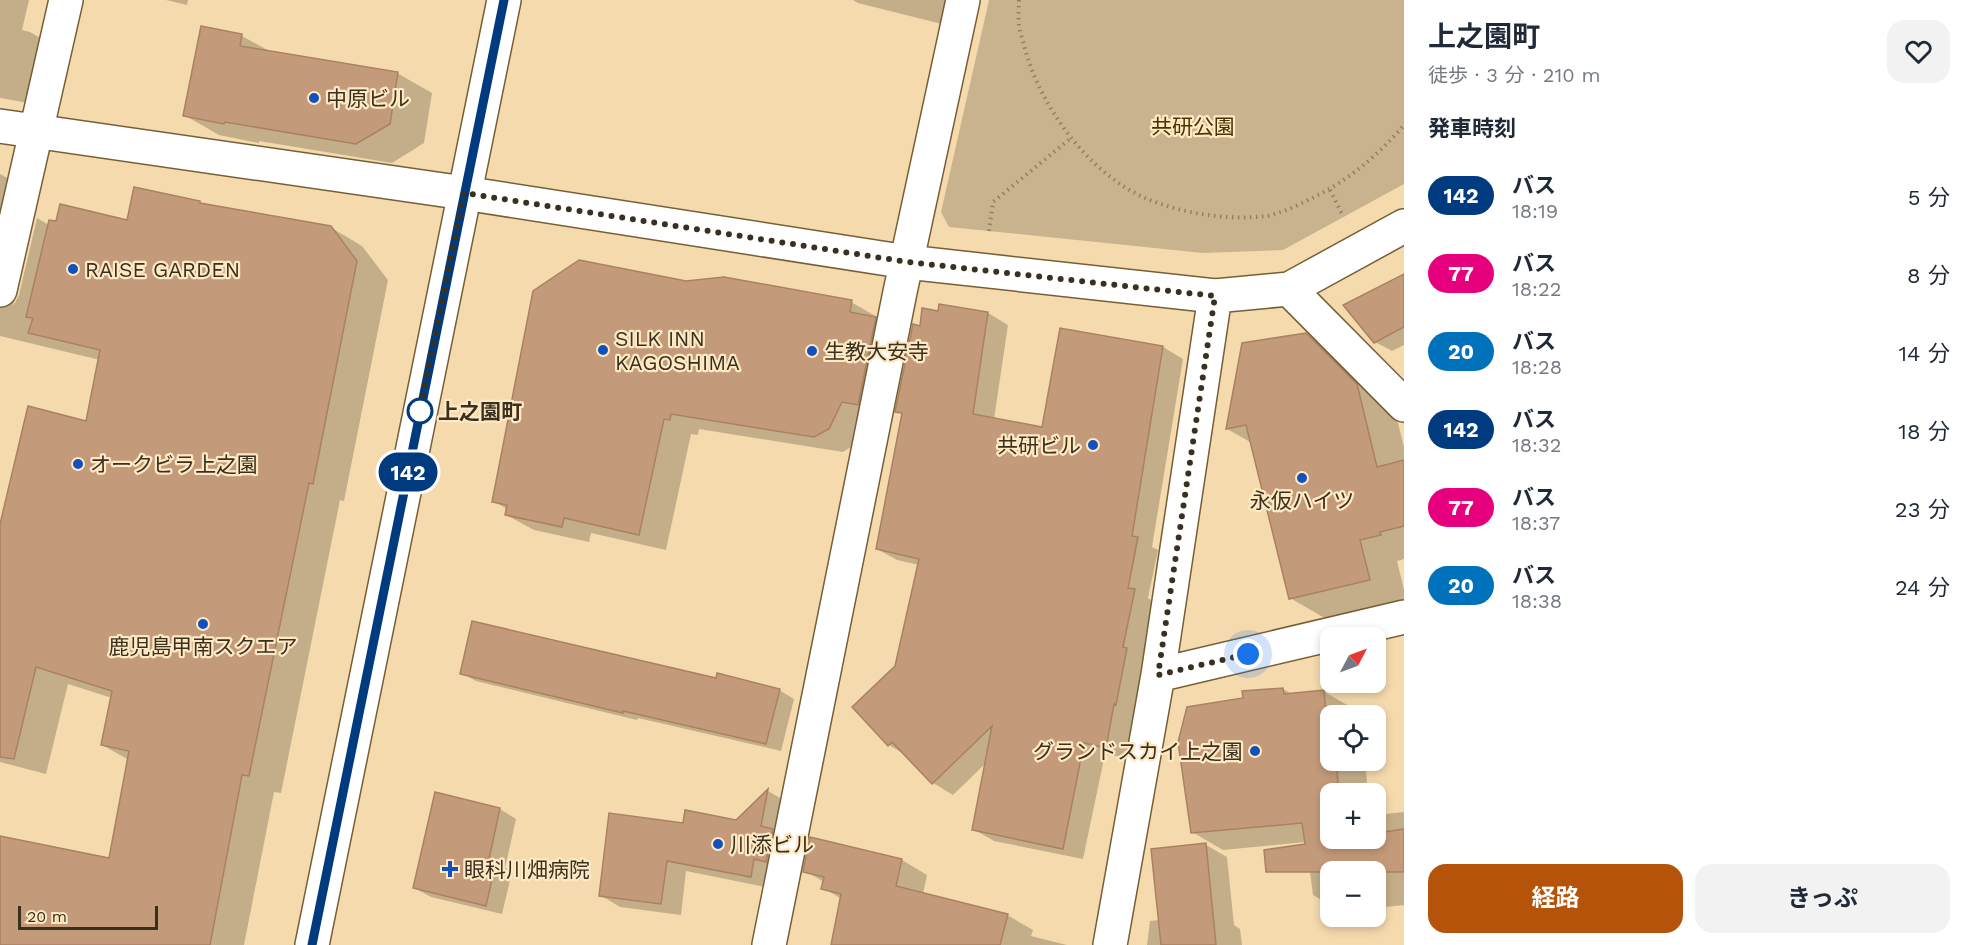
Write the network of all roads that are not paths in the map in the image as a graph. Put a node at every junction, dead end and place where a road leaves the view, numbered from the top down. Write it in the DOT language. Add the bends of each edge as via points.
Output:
graph roads {
  1 [pos="66,0"];
  2 [pos="504,0"];
  3 [pos="963,0"];
  4 [pos="0,126"];
  5 [pos="35,132"];
  6 [pos="464,193"];
  7 [pos="1404,226"];
  8 [pos="908,262"];
  9 [pos="1289,289"];
  10 [pos="0,290"];
  11 [pos="1215,296"];
  12 [pos="1404,405"];
  13 [pos="1404,616"];
  14 [pos="1158,675"];
  15 [pos="312,945"];
  16 [pos="770,945"];
  17 [pos="1110,945"];
  1 -- 5 [label="street"];
  2 -- 6 [label="street"];
  3 -- 8 [label="street"];
  4 -- 5 [label="street"];
  5 -- 6 [label="street"];
  5 -- 10 [label="street"];
  6 -- 8 [label="street"];
  6 -- 15 [label="street"];
  7 -- 9 [label="street"];
  8 -- 11 [label="street"];
  8 -- 16 [label="street"];
  9 -- 11 [label="street"];
  9 -- 12 [label="street"];
  11 -- 14 [label="street"];
  13 -- 14 [label="street"];
  14 -- 17 [label="street"];
}
